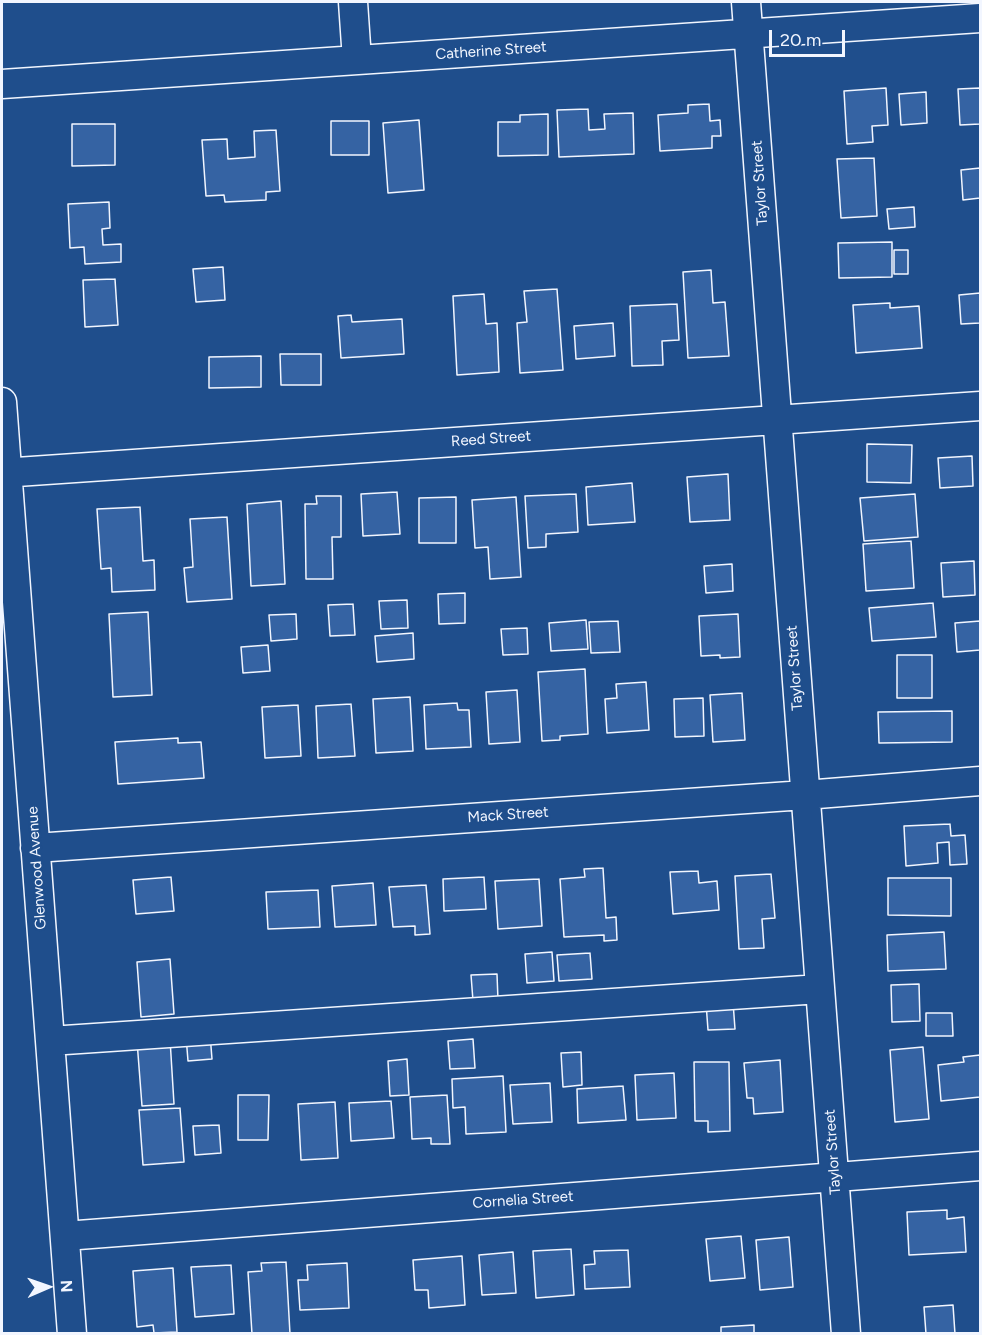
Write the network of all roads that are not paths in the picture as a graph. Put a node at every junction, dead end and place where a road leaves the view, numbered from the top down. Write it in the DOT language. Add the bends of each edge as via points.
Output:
graph roads {
  1 [pos="353,2"];
  2 [pos="746,2"];
  3 [pos="981,18"];
  4 [pos="748,34"];
  5 [pos="357,60"];
  6 [pos="2,84"];
  7 [pos="2,402"];
  8 [pos="981,406"];
  9 [pos="778,420"];
  10 [pos="4,473"];
  11 [pos="981,781"];
  12 [pos="804,795"];
  13 [pos="35,848"];
  14 [pos="820,989"];
  15 [pos="50,1041"];
  16 [pos="981,1166"];
  17 [pos="834,1176"];
  18 [pos="65,1236"];
  19 [pos="72,1334"];
  20 [pos="846,1334"];
  1 -- 5 [label="street"];
  2 -- 4 [label="street, Taylor Street"];
  3 -- 4 [label="street, Catherine Street"];
  4 -- 5 [label="street, Catherine Street"];
  4 -- 9 [label="street, Taylor Street"];
  5 -- 6 [label="street, Catherine Street"];
  7 -- 10 [label="street, Glenwood Avenue"];
  8 -- 9 [label="street, Reed Street"];
  9 -- 10 [label="street, Reed Street"];
  9 -- 12 [label="street, Taylor Street"];
  10 -- 13 [label="street, Glenwood Avenue"];
  11 -- 12 [label="street, Mack Street"];
  12 -- 13 [label="street, Mack Street"];
  12 -- 14 [label="street, Taylor Street"];
  13 -- 15 [label="street, Glenwood Avenue"];
  14 -- 15 [label="street"];
  14 -- 17 [label="street, Taylor Street"];
  15 -- 18 [label="street, Glenwood Avenue"];
  16 -- 17 [label="street, Cornelia Street"];
  17 -- 18 [label="street, Cornelia Street"];
  17 -- 20 [label="street, Taylor Street"];
  18 -- 19 [label="street, Glenwood Avenue"];
}
